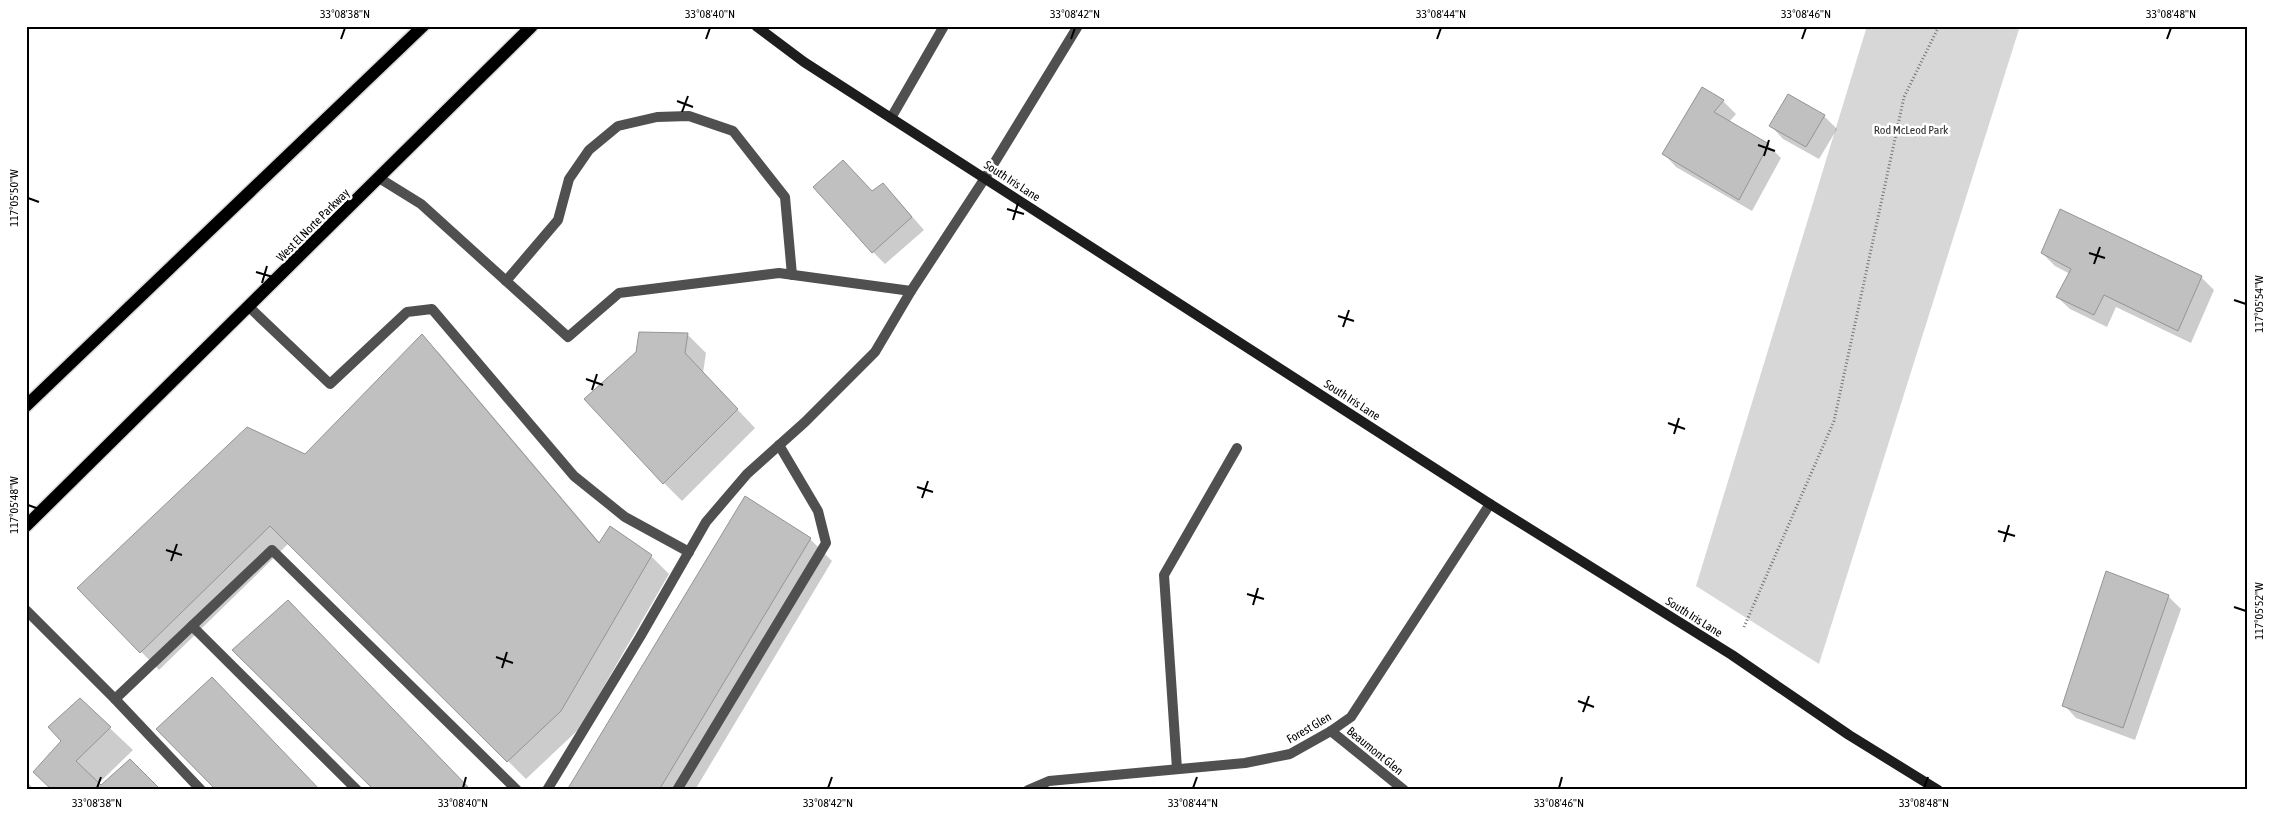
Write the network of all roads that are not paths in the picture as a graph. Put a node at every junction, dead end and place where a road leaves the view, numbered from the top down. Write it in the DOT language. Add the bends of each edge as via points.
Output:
graph roads {
  1 [pos="423,26"];
  2 [pos="532,26"];
  3 [pos="756,26"];
  4 [pos="944,26"];
  5 [pos="1078,26"];
  6 [pos="891,118"];
  7 [pos="379,178"];
  8 [pos="985,178"];
  9 [pos="792,275"];
  10 [pos="506,281"];
  11 [pos="911,291"];
  12 [pos="249,307"];
  13 [pos="26,406"];
  14 [pos="779,445"];
  15 [pos="1237,448"];
  16 [pos="1490,504"];
  17 [pos="26,526"];
  18 [pos="689,552"];
  19 [pos="26,610"];
  20 [pos="192,626"];
  21 [pos="115,699"];
  22 [pos="1331,732"];
  23 [pos="1177,770"];
  24 [pos="201,790"];
  25 [pos="357,790"];
  26 [pos="517,790"];
  27 [pos="547,790"];
  28 [pos="677,790"];
  29 [pos="1028,790"];
  30 [pos="1404,790"];
  31 [pos="1938,790"];
  1 -- 13 [label="main road"];
  2 -- 7 [label="main road, West El Norte Parkway"];
  3 -- 6 [label="street, South Iris Lane" via="804,62"];
  4 -- 6 [label="street"];
  5 -- 8 [label="street"];
  6 -- 8 [label="street, South Iris Lane"];
  7 -- 10 [label="street" via="421,204"];
  7 -- 12 [label="main road, West El Norte Parkway"];
  8 -- 11 [label="street"];
  8 -- 16 [label="street, South Iris Lane"];
  9 -- 10 [label="street" via="779,273 619,293 568,337"];
  9 -- 10 [label="street" via="785,197 732,131 689,116 657,117 618,126 589,150 569,179 558,220"];
  9 -- 11 [label="street"];
  11 -- 14 [label="street" via="875,352"];
  12 -- 17 [label="main road, West El Norte Parkway"];
  12 -- 18 [label="street" via="330,384 407,312 432,309 574,476 625,518"];
  14 -- 18 [label="street" via="747,474 706,522"];
  14 -- 28 [label="street" via="818,511 826,543"];
  15 -- 23 [label="street" via="1164,575"];
  16 -- 22 [label="street, Forest Glen" via="1351,717"];
  16 -- 31 [label="street, South Iris Lane" via="1732,655 1849,735"];
  18 -- 27 [label="street"];
  19 -- 21 [label="street"];
  20 -- 21 [label="street"];
  20 -- 25 [label="street"];
  20 -- 26 [label="street" via="272,550"];
  21 -- 24 [label="street"];
  22 -- 23 [label="street, Forest Glen" via="1290,754"];
  22 -- 30 [label="street, Beaumont Glen"];
  23 -- 29 [label="street, Forest Glen" via="1049,781"];
}
